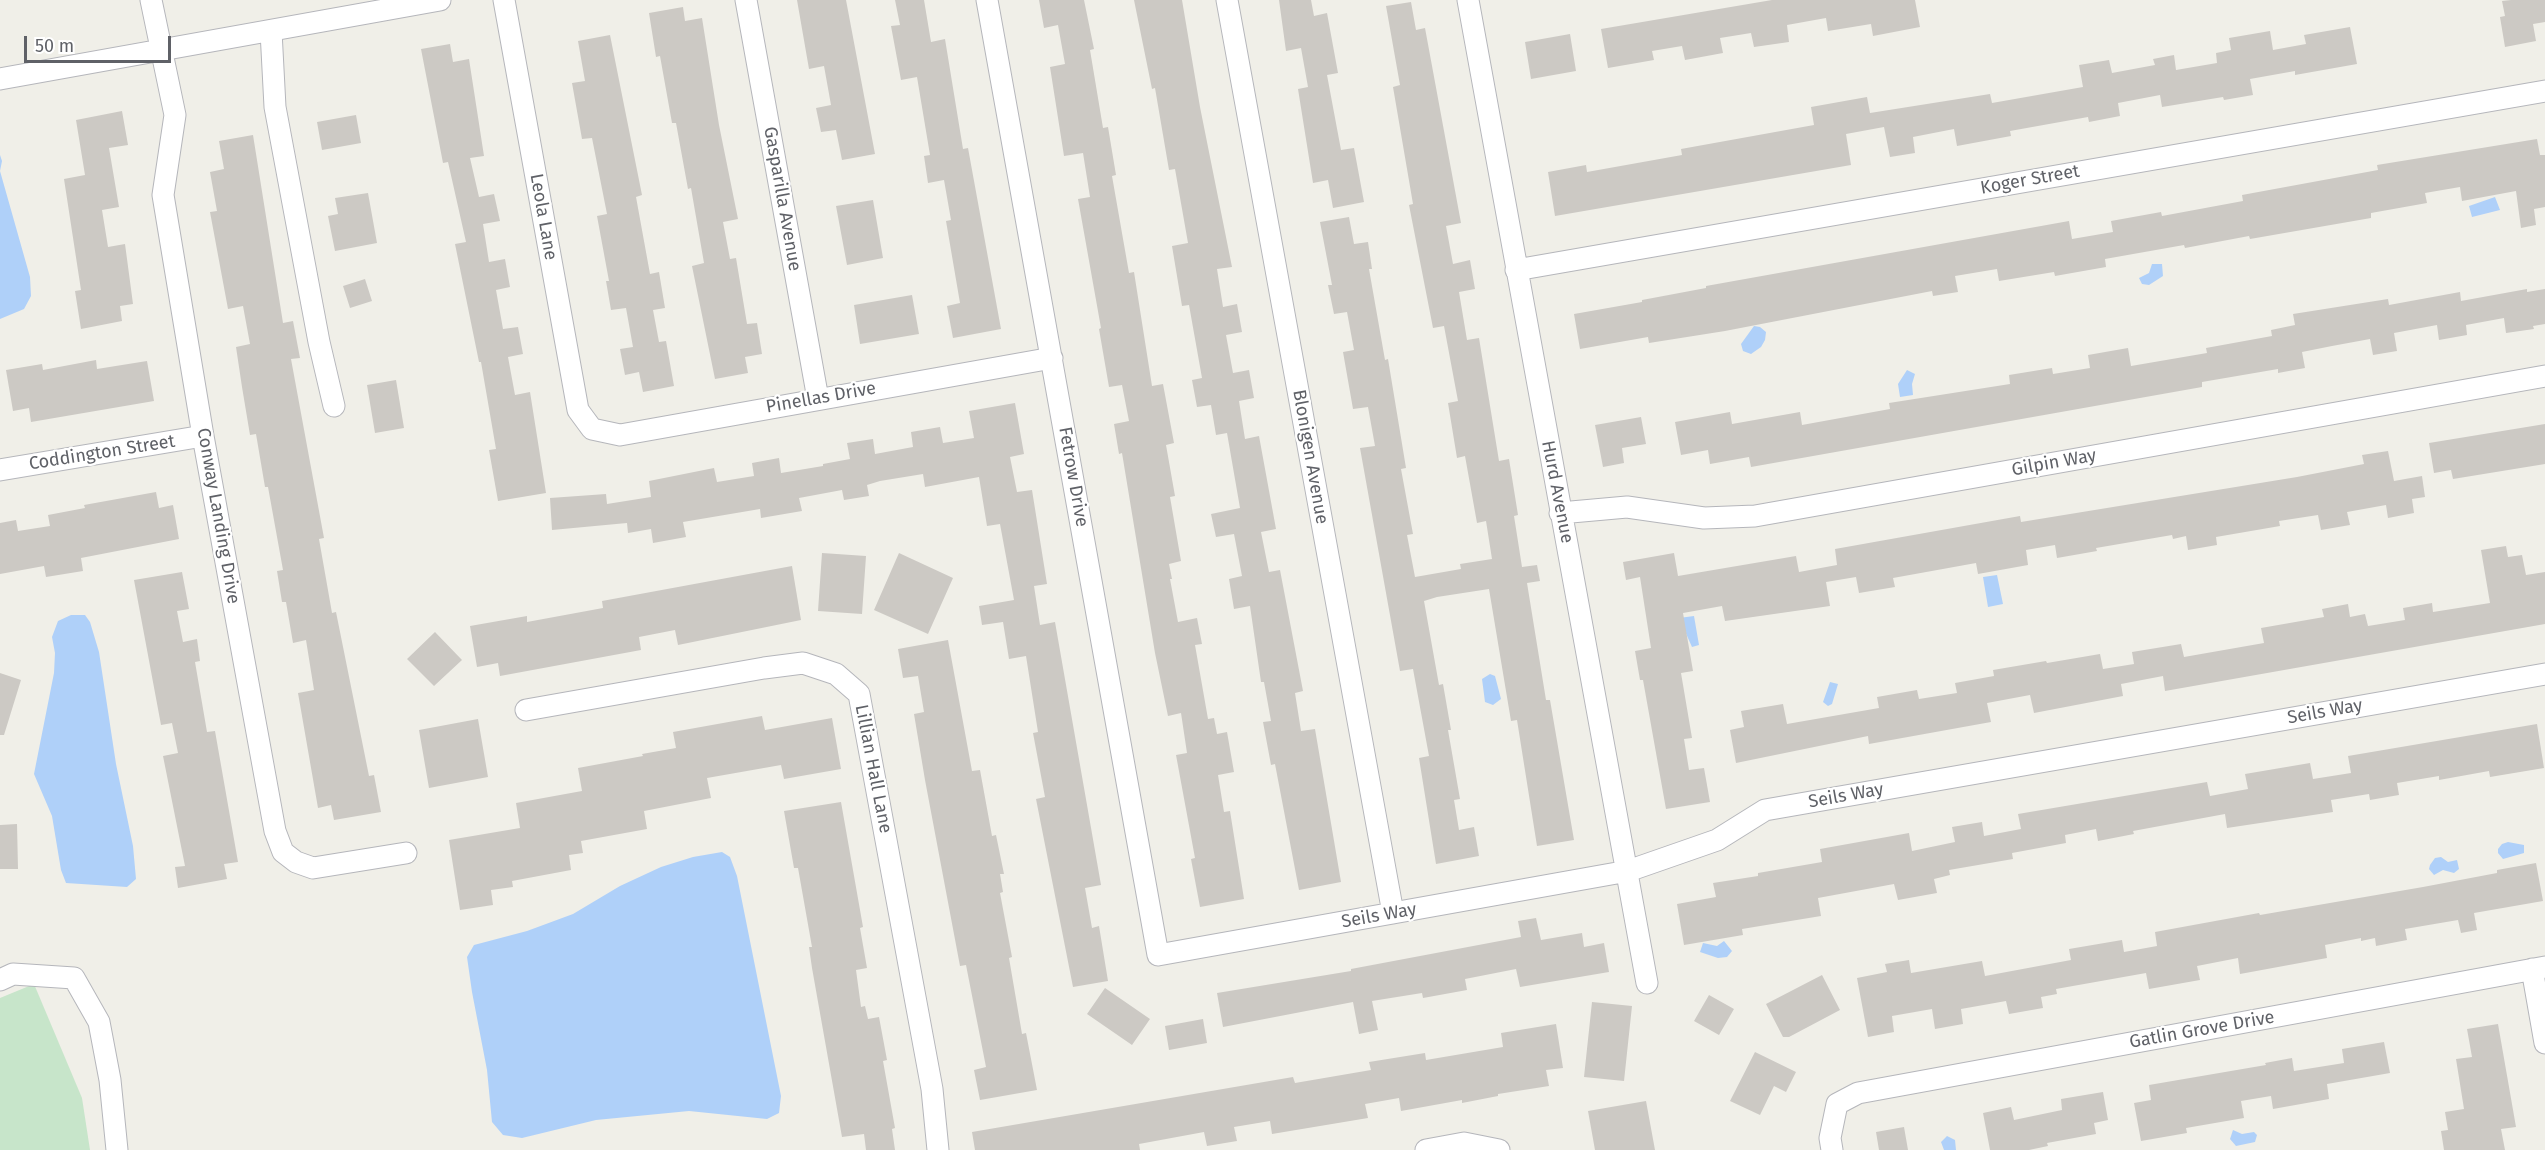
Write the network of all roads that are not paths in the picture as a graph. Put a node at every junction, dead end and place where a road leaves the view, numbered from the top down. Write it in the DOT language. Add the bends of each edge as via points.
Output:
graph roads {
  1 [pos="151,0"];
  2 [pos="440,0"];
  3 [pos="504,0"];
  4 [pos="746,0"];
  5 [pos="987,0"];
  6 [pos="1227,0"];
  7 [pos="1468,0"];
  8 [pos="271,31"];
  9 [pos="161,52"];
  10 [pos="0,79"];
  11 [pos="2545,90"];
  12 [pos="1516,270"];
  13 [pos="1052,358"];
  14 [pos="2545,376"];
  15 [pos="818,399"];
  16 [pos="334,406"];
  17 [pos="592,429"];
  18 [pos="203,436"];
  19 [pos="0,470"];
  20 [pos="1560,513"];
  21 [pos="2545,674"];
  22 [pos="526,710"];
  23 [pos="406,853"];
  24 [pos="1628,872"];
  25 [pos="1393,913"];
  26 [pos="1158,955"];
  27 [pos="2538,968"];
  28 [pos="0,980"];
  29 [pos="1647,983"];
  30 [pos="2545,1043"];
  31 [pos="117,1150"];
  32 [pos="938,1150"];
  33 [pos="1426,1150"];
  34 [pos="1499,1150"];
  35 [pos="1832,1150"];
  1 -- 9 [label="street, Conway Landing Drive"];
  2 -- 8 [label="street"];
  3 -- 17 [label="street, Leola Lane" via="578,410"];
  4 -- 15 [label="street, Gasparilla Avenue"];
  5 -- 13 [label="street, Fetrow Drive"];
  6 -- 25 [label="street, Blonigen Avenue"];
  7 -- 12 [label="street, Hurd Avenue"];
  8 -- 9 [label="street"];
  8 -- 16 [label="street" via="275,106"];
  9 -- 10 [label="street"];
  9 -- 18 [label="street, Conway Landing Drive" via="175,115 163,195"];
  11 -- 12 [label="street, Koger Street"];
  12 -- 20 [label="street, Hurd Avenue"];
  13 -- 15 [label="street, Pinellas Drive"];
  13 -- 26 [label="street, Fetrow Drive"];
  14 -- 20 [label="street, Gilpin Way" via="1755,516 1704,518 1628,507"];
  15 -- 17 [label="street, Pinellas Drive" via="620,435"];
  18 -- 19 [label="street, Coddington Street"];
  18 -- 23 [label="street, Conway Landing Drive" via="275,831 283,852 313,868"];
  20 -- 24 [label="street, Hurd Avenue"];
  21 -- 24 [label="street, Seils Way" via="1765,810 1717,840"];
  22 -- 32 [label="street, Lillian Hall Lane" via="803,663 836,674 859,694 932,1089"];
  24 -- 25 [label="street, Seils Way"];
  24 -- 29 [label="street, Hurd Avenue"];
  25 -- 26 [label="street, Seils Way"];
  27 -- 30 [label="street"];
  27 -- 35 [label="street, Gatlin Grove Drive" via="1858,1093 1837,1104 1830,1138"];
  28 -- 31 [label="street" via="13,974 74,978 99,1022"];
  33 -- 34 [label="street" via="1464,1143"];
}
